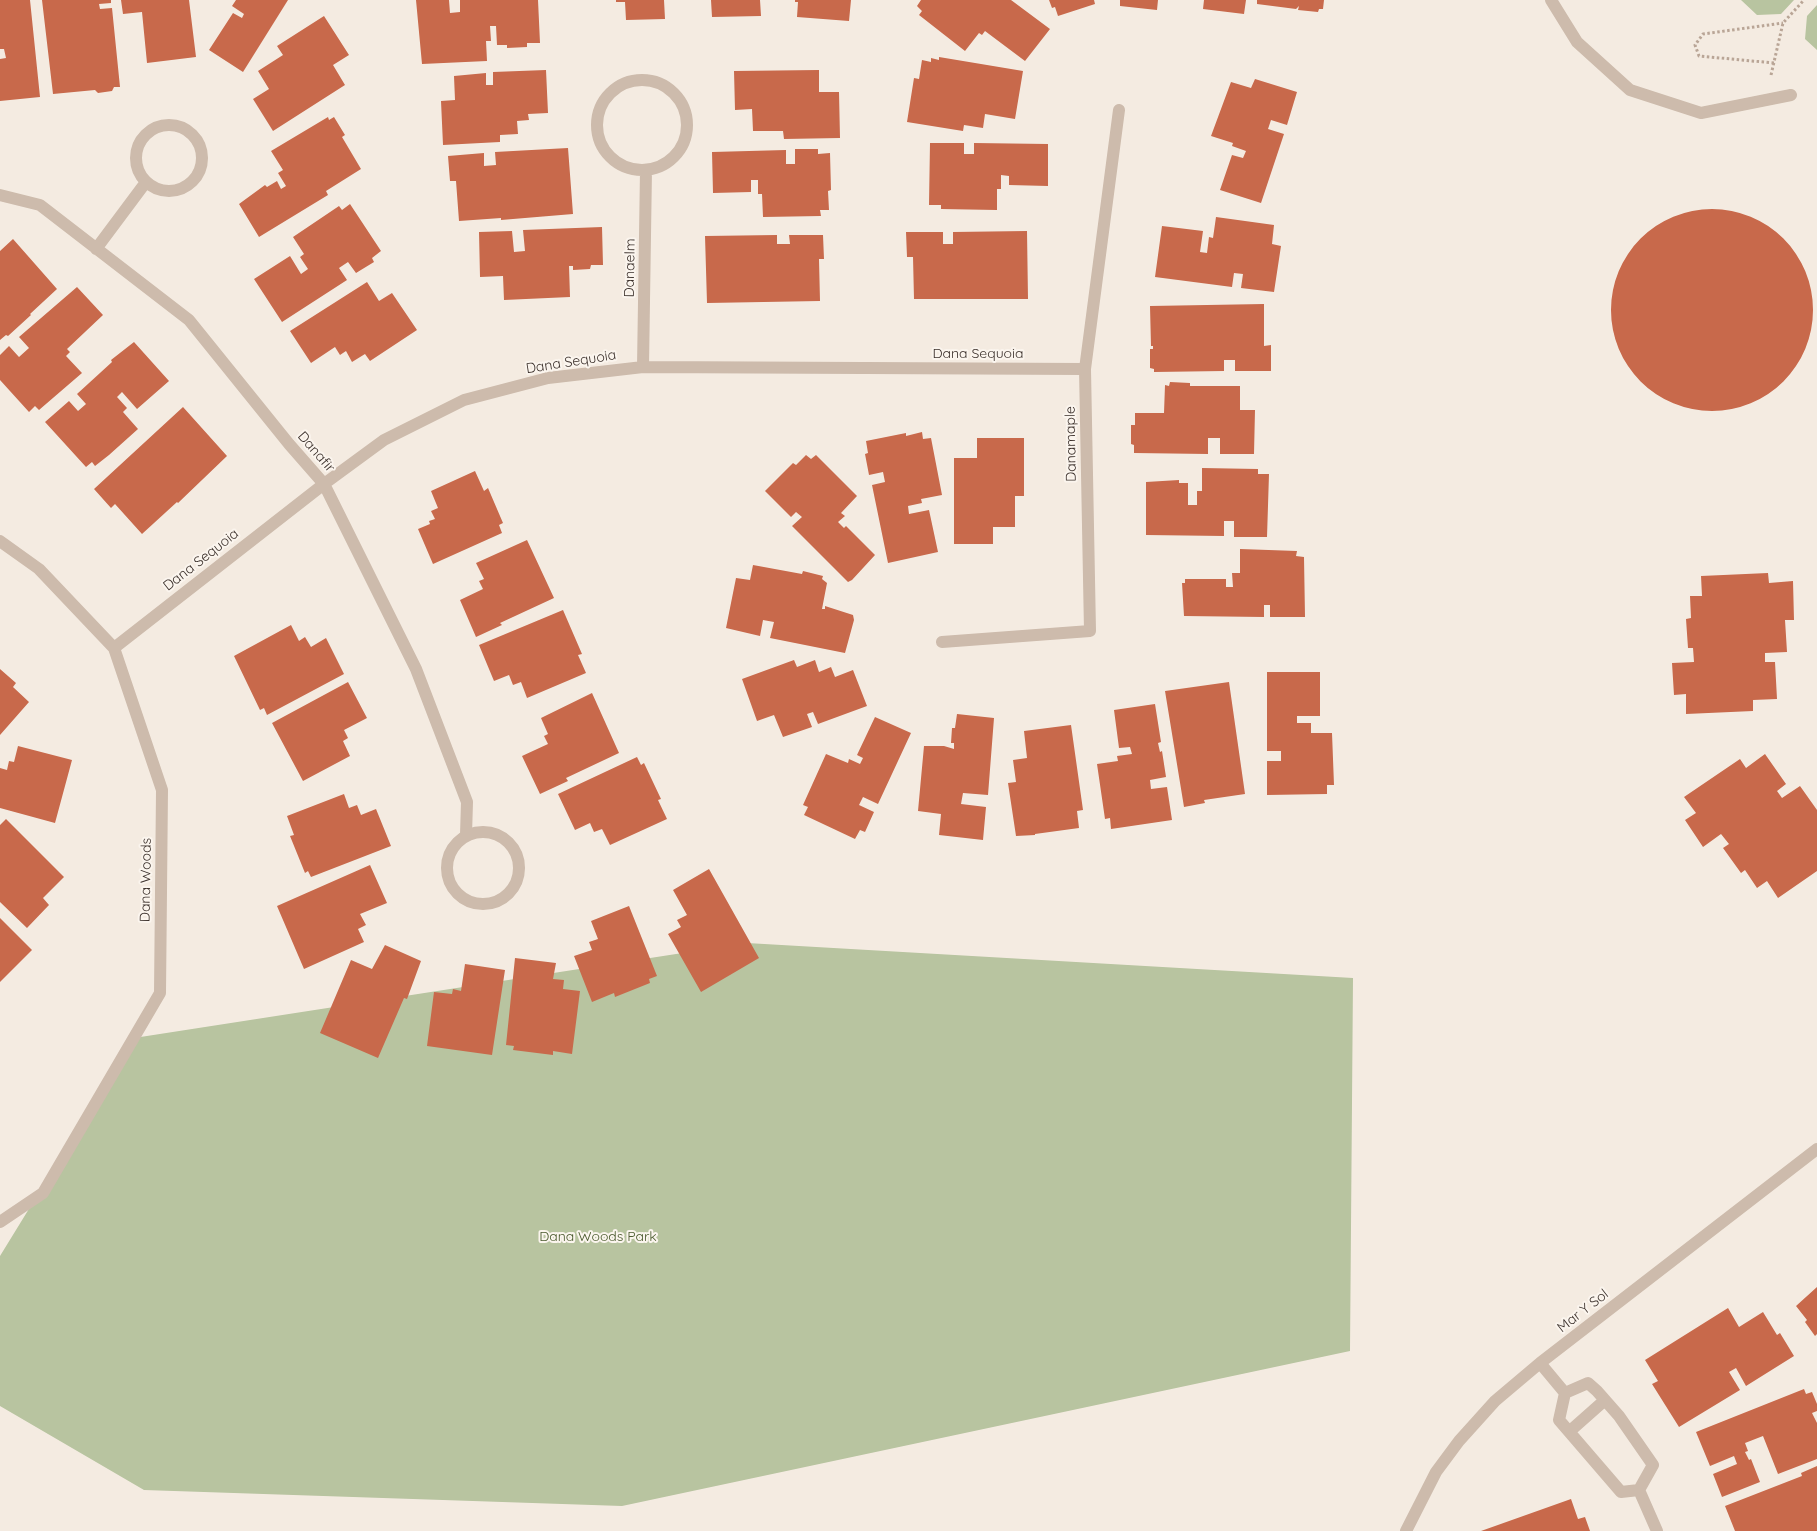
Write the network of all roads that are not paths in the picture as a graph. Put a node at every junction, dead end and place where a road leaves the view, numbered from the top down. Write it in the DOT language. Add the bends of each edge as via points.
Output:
graph roads {
  1 [pos="1551,0"];
  2 [pos="1791,95"];
  3 [pos="1119,110"];
  4 [pos="646,170"];
  5 [pos="146,182"];
  6 [pos="0,195"];
  7 [pos="96,249"];
  8 [pos="643,367"];
  9 [pos="1085,369"];
  10 [pos="324,484"];
  11 [pos="0,542"];
  12 [pos="942,642"];
  13 [pos="114,648"];
  14 [pos="466,835"];
  15 [pos="1817,1149"];
  16 [pos="0,1222"];
  17 [pos="1540,1363"];
  18 [pos="1565,1393"];
  19 [pos="1605,1400"];
  20 [pos="1570,1431"];
  21 [pos="1639,1490"];
  22 [pos="1406,1531"];
  23 [pos="1657,1531"];
  1 -- 2 [label="street" via="1577,42 1630,90 1701,113"];
  3 -- 9 [label="street, Danamaple"];
  4 -- 4 [label="street" via="663,165 677,154 685,138 686,121 681,104 670,90 655,82 637,80 620,85 607,96 598,112 597,130 602,146 613,160 629,169"];
  4 -- 8 [label="street, Danaelm"];
  5 -- 5 [label="street" via="140,174 136,153 146,134 165,125 185,129 194,136 200,145 201,168 188,186 167,192"];
  5 -- 7 [label="street"];
  6 -- 7 [label="street, Danafir" via="40,206"];
  7 -- 10 [label="street, Danafir" via="189,320"];
  8 -- 9 [label="street, Dana Sequoia"];
  8 -- 10 [label="street, Dana Sequoia" via="548,378 464,400 384,440"];
  9 -- 12 [label="street, Danamaple" via="1090,631"];
  10 -- 13 [label="street, Dana Sequoia"];
  10 -- 14 [label="street, Danafir" via="416,668 467,802"];
  11 -- 13 [label="street, Dana Woods" via="39,569"];
  13 -- 16 [label="street, Dana Woods" via="162,790 160,993 43,1193"];
  14 -- 14 [label="street" via="455,844 448,857 446,871 450,885 459,896 472,903 486,905 500,901 511,892 518,879 520,865 516,851 507,840 494,833 480,831"];
  15 -- 17 [label="street, Mar Y Sol"];
  17 -- 18 [label="street"];
  17 -- 22 [label="street, Mar Y Sol" via="1495,1401 1459,1441 1436,1472"];
  18 -- 19 [label="street" via="1588,1383"];
  18 -- 20 [label="street" via="1560,1420"];
  19 -- 20 [label="street"];
  19 -- 21 [label="street" via="1653,1465"];
  20 -- 21 [label="street" via="1621,1492"];
  21 -- 23 [label="street"];
}
